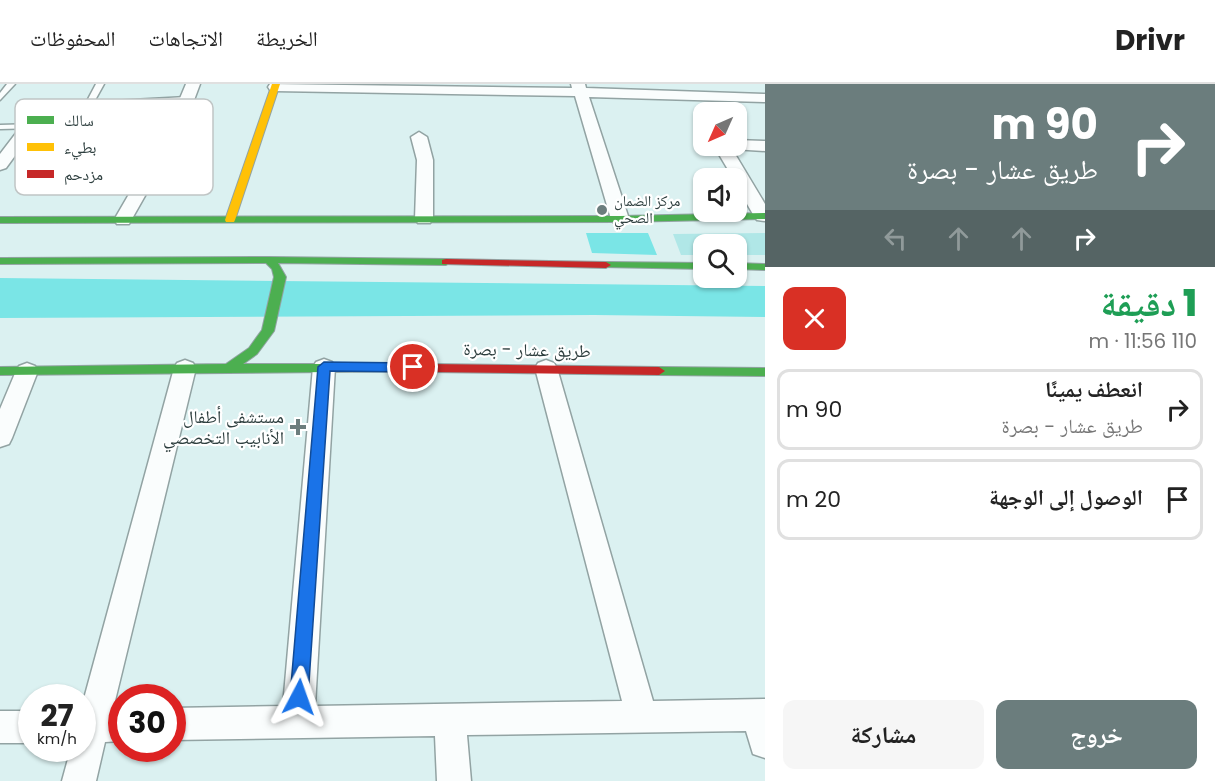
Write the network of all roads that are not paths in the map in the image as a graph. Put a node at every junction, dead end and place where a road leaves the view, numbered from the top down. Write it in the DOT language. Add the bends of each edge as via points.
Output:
graph roads {
  1 [pos="11,84"];
  2 [pos="100,84"];
  3 [pos="276,86"];
  4 [pos="579,88"];
  5 [pos="190,92"];
  6 [pos="689,95"];
  7 [pos="0,98"];
  8 [pos="92,99"];
  9 [pos="132,99"];
  10 [pos="765,99"];
  11 [pos="694,102"];
  12 [pos="419,137"];
  13 [pos="15,145"];
  14 [pos="747,145"];
  15 [pos="765,146"];
  16 [pos="728,156"];
  17 [pos="0,165"];
  18 [pos="137,195"];
  19 [pos="764,216"];
  20 [pos="424,219"];
  21 [pos="620,219"];
  22 [pos="0,220"];
  23 [pos="123,220"];
  24 [pos="230,220"];
  25 [pos="0,261"];
  26 [pos="269,261"];
  27 [pos="693,266"];
  28 [pos="747,266"];
  29 [pos="765,267"];
  30 [pos="324,367"];
  31 [pos="184,368"];
  32 [pos="230,368"];
  33 [pos="546,369"];
  34 [pos="0,371"];
  35 [pos="27,371"];
  36 [pos="765,372"];
  37 [pos="0,438"];
  38 [pos="642,717"];
  39 [pos="450,720"];
  40 [pos="298,721"];
  41 [pos="186,724"];
  42 [pos="762,724"];
  43 [pos="99,726"];
  44 [pos="0,727"];
  45 [pos="18,727"];
  46 [pos="79,781"];
  47 [pos="454,781"];
  1 -- 7 [label="lane"];
  2 -- 8 [label="lane"];
  3 -- 4 [label="street"];
  3 -- 24 [label="main road"];
  4 -- 6 [label="street"];
  4 -- 21 [label="street"];
  5 -- 9 [label="lane"];
  6 -- 10 [label="street"];
  6 -- 11 [label="street"];
  12 -- 20 [label="street" via="426,160"];
  13 -- 17 [label="street"];
  14 -- 15 [label="street"];
  16 -- 19 [label="street"];
  18 -- 23 [label="street"];
  19 -- 21 [label="main road"];
  20 -- 21 [label="main road"];
  20 -- 24 [label="main road"];
  22 -- 23 [label="main road"];
  23 -- 24 [label="main road"];
  25 -- 26 [label="main road"];
  26 -- 27 [label="main road"];
  26 -- 32 [label="main road" via="280,277 268,331 253,351"];
  28 -- 29 [label="main road"];
  30 -- 32 [label="main road, طريق عشار - بصرة"];
  30 -- 33 [label="main road, طريق عشار - بصرة"];
  30 -- 40 [label="street"];
  31 -- 32 [label="main road, طريق عشار - بصرة"];
  31 -- 35 [label="main road, طريق عشار - بصرة"];
  31 -- 43 [label="street"];
  33 -- 36 [label="main road, طريق عشار - بصرة"];
  33 -- 38 [label="street"];
  34 -- 35 [label="main road, طريق عشار - بصرة"];
  35 -- 37 [label="street"];
  38 -- 39 [label="street"];
  38 -- 42 [label="street"];
  39 -- 40 [label="street"];
  39 -- 47 [label="street"];
  40 -- 41 [label="street"];
  43 -- 46 [label="street"];
  44 -- 45 [label="street"];
}
